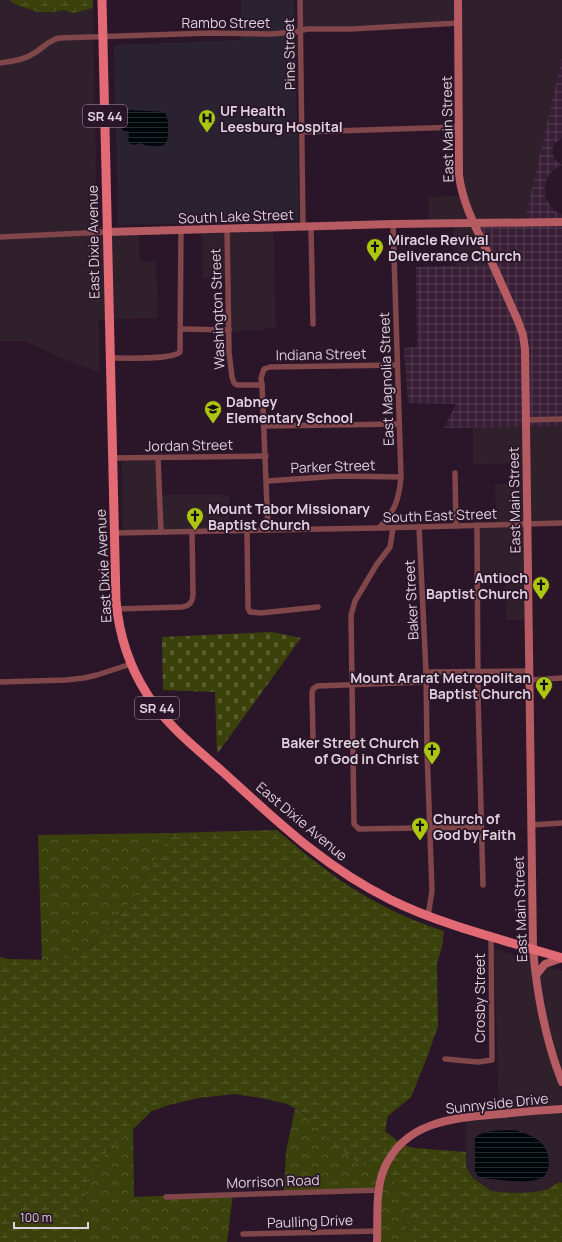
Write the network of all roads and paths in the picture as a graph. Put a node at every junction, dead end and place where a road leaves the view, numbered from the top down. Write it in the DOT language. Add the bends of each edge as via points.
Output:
graph roads {
  1 [pos="102,0"];
  2 [pos="300,0"];
  3 [pos="458,0"];
  4 [pos="459,23"];
  5 [pos="301,30"];
  6 [pos="103,36"];
  7 [pos="0,63"];
  8 [pos="460,127"];
  9 [pos="302,132"];
  10 [pos="562,222"];
  11 [pos="474,223"];
  12 [pos="393,224"];
  13 [pos="307,227"];
  14 [pos="227,229"];
  15 [pos="181,230"];
  16 [pos="107,232"];
  17 [pos="0,237"];
  18 [pos="313,324"];
  19 [pos="181,329"];
  20 [pos="229,330"];
  21 [pos="110,358"];
  22 [pos="397,365"];
  23 [pos="262,386"];
  24 [pos="562,419"];
  25 [pos="526,420"];
  26 [pos="399,424"];
  27 [pos="264,426"];
  28 [pos="266,456"];
  29 [pos="113,458"];
  30 [pos="158,458"];
  31 [pos="455,474"];
  32 [pos="401,477"];
  33 [pos="267,481"];
  34 [pos="562,523"];
  35 [pos="527,524"];
  36 [pos="477,525"];
  37 [pos="456,526"];
  38 [pos="420,527"];
  39 [pos="379,528"];
  40 [pos="393,528"];
  41 [pos="247,530"];
  42 [pos="268,530"];
  43 [pos="161,532"];
  44 [pos="192,532"];
  45 [pos="114,534"];
  46 [pos="318,607"];
  47 [pos="116,609"];
  48 [pos="131,664"];
  49 [pos="529,671"];
  50 [pos="426,672"];
  51 [pos="478,673"];
  52 [pos="562,678"];
  53 [pos="530,680"];
  54 [pos="0,682"];
  55 [pos="427,682"];
  56 [pos="353,684"];
  57 [pos="313,737"];
  58 [pos="562,823"];
  59 [pos="532,825"];
  60 [pos="481,827"];
  61 [pos="430,828"];
  62 [pos="483,885"];
  63 [pos="428,916"];
  64 [pos="491,936"];
  65 [pos="533,949"];
  66 [pos="562,958"];
  67 [pos="536,975"];
  68 [pos="445,1060"];
  69 [pos="562,1082"];
  70 [pos="562,1109"];
  71 [pos="380,1190"];
  72 [pos="166,1197"];
  73 [pos="378,1231"];
  74 [pos="243,1234"];
  75 [pos="377,1242"];
  1 -- 6 [label="main road, East Dixie Avenue / SR 44"];
  2 -- 5 [label="street, Pine Street"];
  3 -- 4 [label="main road, East Main Street"];
  4 -- 5 [label="street, Rambo Street"];
  4 -- 8 [label="main road, East Main Street"];
  5 -- 6 [label="street, Rambo Street" via="271,34"];
  5 -- 9 [label="street, Pine Street"];
  6 -- 7 [label="street, Rambo Street" via="56,38 23,59"];
  6 -- 16 [label="main road, East Dixie Avenue / SR 44"];
  8 -- 9 [label="street"];
  8 -- 11 [label="main road, East Main Street" via="459,175 463,195"];
  9 -- 13 [label="street, Pine Street"];
  10 -- 11 [label="main road, South Lake Street"];
  11 -- 12 [label="main road, South Lake Street"];
  11 -- 25 [label="main road, East Main Street" via="523,335"];
  12 -- 13 [label="main road, South Lake Street"];
  12 -- 22 [label="street, East Magnolia Street"];
  13 -- 14 [label="main road, South Lake Street"];
  13 -- 18 [label="street, Pine Street"];
  14 -- 15 [label="main road, South Lake Street"];
  14 -- 20 [label="street, Washington Street"];
  15 -- 16 [label="main road, South Lake Street"];
  15 -- 19 [label="street"];
  16 -- 17 [label="street, South Lake Street"];
  16 -- 21 [label="main road, East Dixie Avenue / SR 44"];
  19 -- 20 [label="street"];
  19 -- 21 [label="street" via="180,352 177,354"];
  20 -- 23 [label="street, Washington Street" via="233,381 238,385"];
  21 -- 29 [label="main road, East Dixie Avenue / SR 44"];
  22 -- 23 [label="street, Indiana Street" via="270,367 262,371"];
  22 -- 26 [label="street, East Magnolia Street"];
  23 -- 27 [label="street"];
  24 -- 25 [label="street"];
  25 -- 35 [label="main road, East Main Street"];
  26 -- 27 [label="street"];
  26 -- 32 [label="street, East Magnolia Street"];
  27 -- 28 [label="street"];
  28 -- 30 [label="street, Jordan Street"];
  28 -- 33 [label="street"];
  29 -- 30 [label="street, Jordan Street"];
  29 -- 45 [label="main road, East Dixie Avenue / SR 44"];
  30 -- 43 [label="street"];
  31 -- 37 [label="street"];
  32 -- 33 [label="street, Parker Street" via="312,477"];
  32 -- 39 [label="street, East Magnolia Street" via="396,504"];
  33 -- 42 [label="street"];
  34 -- 35 [label="street, South East Street"];
  35 -- 36 [label="street, South East Street"];
  35 -- 49 [label="main road, East Main Street"];
  36 -- 37 [label="street, South East Street"];
  36 -- 51 [label="street"];
  37 -- 38 [label="street, South East Street"];
  38 -- 40 [label="street, South East Street"];
  38 -- 50 [label="street, Baker Street"];
  39 -- 40 [label="street, South East Street"];
  39 -- 42 [label="street, South East Street"];
  40 -- 56 [label="street" via="390,548 355,600 351,615"];
  41 -- 42 [label="street, South East Street"];
  41 -- 44 [label="street, South East Street"];
  41 -- 46 [label="street" via="250,612"];
  43 -- 44 [label="street, South East Street"];
  43 -- 45 [label="street, South East Street"];
  44 -- 47 [label="street" via="193,598 189,605 182,608"];
  45 -- 47 [label="main road, East Dixie Avenue / SR 44"];
  47 -- 48 [label="main road, East Dixie Avenue / SR 44"];
  48 -- 54 [label="street" via="84,678"];
  48 -- 63 [label="main road, East Dixie Avenue / SR 44" via="147,695 168,721 302,842 356,881"];
  49 -- 51 [label="street"];
  49 -- 53 [label="main road, East Main Street"];
  50 -- 51 [label="street"];
  50 -- 55 [label="street, Baker Street"];
  51 -- 60 [label="street"];
  52 -- 53 [label="street"];
  53 -- 59 [label="main road, East Main Street"];
  55 -- 56 [label="street"];
  55 -- 61 [label="street"];
  56 -- 57 [label="street" via="318,686 313,689"];
  56 -- 61 [label="street" via="354,824 359,829"];
  58 -- 59 [label="street"];
  59 -- 65 [label="main road, East Main Street"];
  60 -- 61 [label="street"];
  60 -- 62 [label="street"];
  61 -- 63 [label="street" via="432,891"];
  63 -- 64 [label="main road, East Dixie Avenue / SR 44"];
  64 -- 65 [label="main road, East Dixie Avenue / SR 44"];
  64 -- 68 [label="street, Crosby Street" via="492,1060"];
  65 -- 66 [label="main road, East Dixie Avenue / SR 44"];
  65 -- 67 [label="main road, East Main Street"];
  66 -- 67 [label="main road" via="545,964"];
  67 -- 69 [label="main road, East Main Street" via="545,1029"];
  70 -- 71 [label="main road, Sunnyside Drive" via="449,1119 427,1127 406,1139 397,1148 384,1170"];
  71 -- 72 [label="street, Morrison Road"];
  71 -- 73 [label="main road, Sunnyside Drive"];
  73 -- 74 [label="street, Paulling Drive"];
  73 -- 75 [label="main road, Sunnyside Drive"];
}
